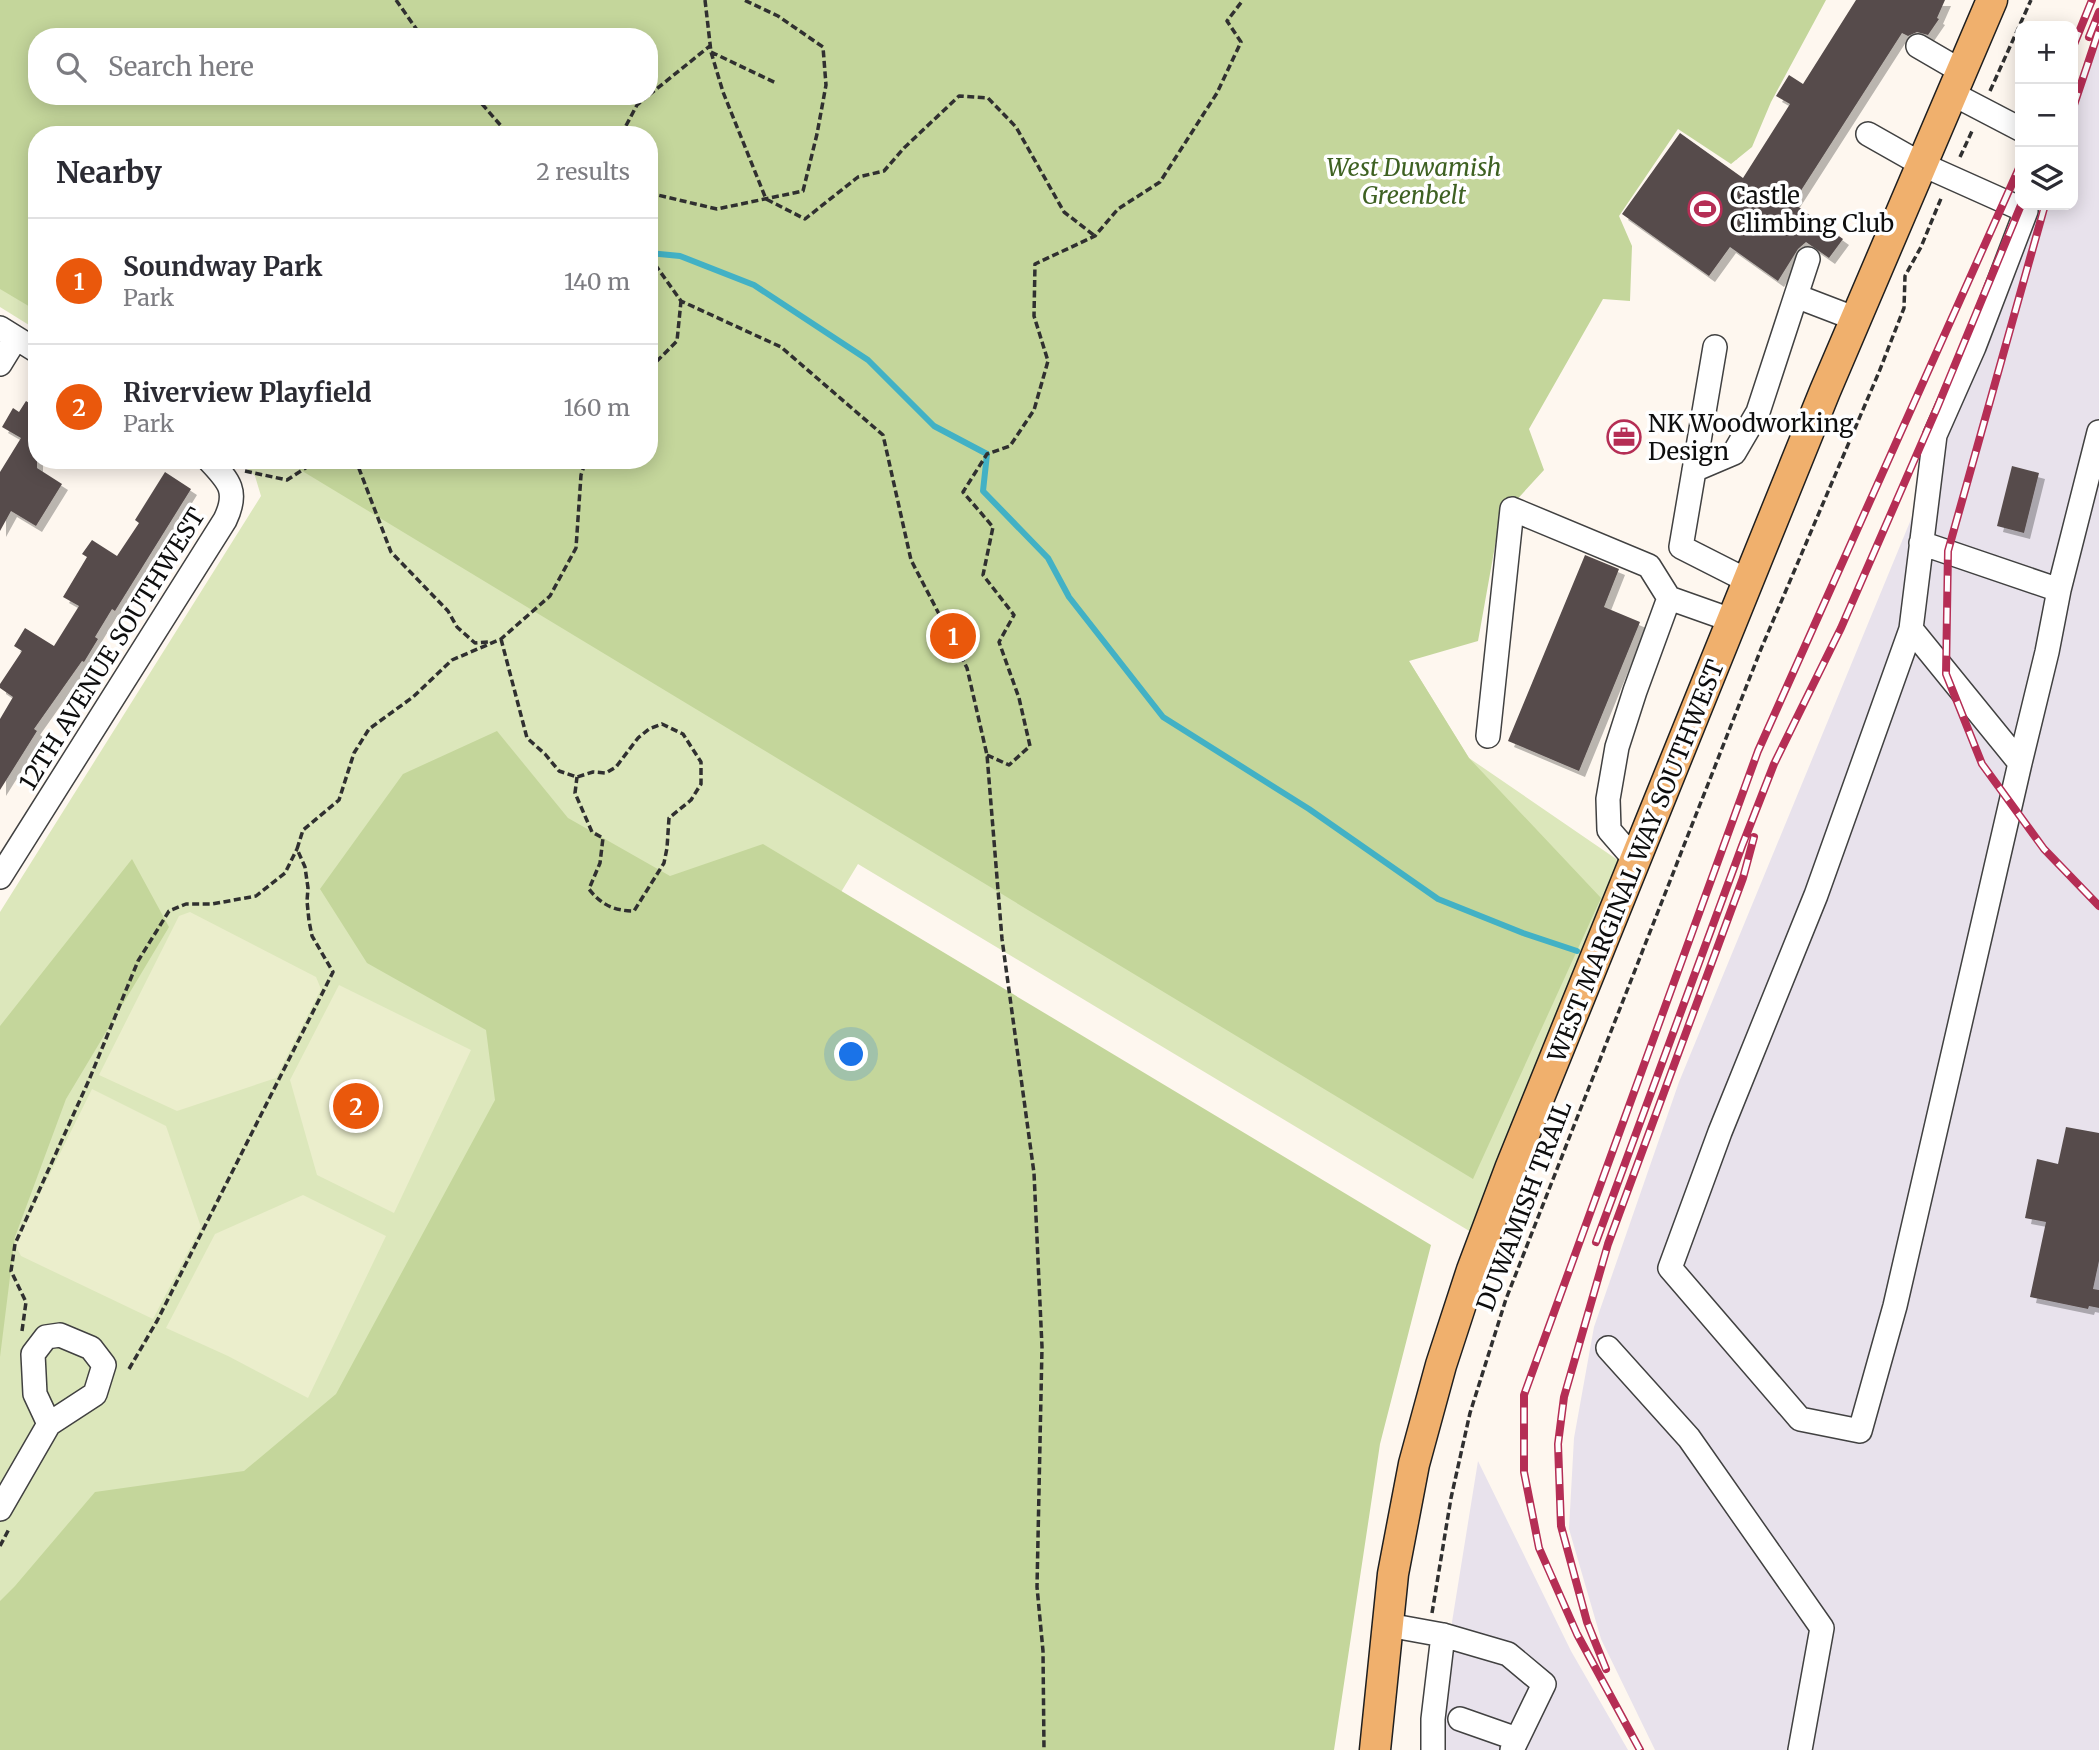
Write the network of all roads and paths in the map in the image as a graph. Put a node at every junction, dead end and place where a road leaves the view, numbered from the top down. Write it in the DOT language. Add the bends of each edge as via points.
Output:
graph roads {
  1 [pos="396,0"];
  2 [pos="705,0"];
  3 [pos="744,0"];
  4 [pos="1243,0"];
  5 [pos="1992,0"];
  6 [pos="2031,0"];
  7 [pos="416,28"];
  8 [pos="710,45"];
  9 [pos="1918,46"];
  10 [pos="711,52"];
  11 [pos="1956,82"];
  12 [pos="776,83"];
  13 [pos="658,88"];
  14 [pos="483,105"];
  15 [pos="637,105"];
  16 [pos="1982,109"];
  17 [pos="501,126"];
  18 [pos="626,126"];
  19 [pos="2015,126"];
  20 [pos="1868,134"];
  21 [pos="1921,164"];
  22 [pos="1951,177"];
  23 [pos="658,195"];
  24 [pos="766,199"];
  25 [pos="2015,203"];
  26 [pos="2026,210"];
  27 [pos="1095,236"];
  28 [pos="1808,260"];
  29 [pos="658,268"];
  30 [pos="1796,296"];
  31 [pos="681,300"];
  32 [pos="1856,320"];
  33 [pos="8,333"];
  34 [pos="28,345"];
  35 [pos="1715,347"];
  36 [pos="658,360"];
  37 [pos="0,364"];
  38 [pos="2099,432"];
  39 [pos="217,469"];
  40 [pos="234,469"];
  41 [pos="242,469"];
  42 [pos="304,469"];
  43 [pos="359,469"];
  44 [pos="583,469"];
  45 [pos="1694,470"];
  46 [pos="226,480"];
  47 [pos="1921,543"];
  48 [pos="1748,581"];
  49 [pos="2059,590"];
  50 [pos="1669,598"];
  51 [pos="1734,621"];
  52 [pos="1911,629"];
  53 [pos="501,639"];
  54 [pos="493,642"];
  55 [pos="1488,736"];
  56 [pos="986,755"];
  57 [pos="2020,764"];
  58 [pos="577,777"];
  59 [pos="297,849"];
  60 [pos="1636,860"];
  61 [pos="0,877"];
  62 [pos="20,1341"];
  63 [pos="1608,1348"];
  64 [pos="129,1369"];
  65 [pos="49,1424"];
  66 [pos="5,1517"];
  67 [pos="0,1546"];
  68 [pos="1388,1625"];
  69 [pos="1437,1633"];
  70 [pos="1460,1718"];
  71 [pos="1514,1745"];
  72 [pos="1044,1750"];
  73 [pos="1375,1750"];
  74 [pos="1433,1750"];
  75 [pos="1800,1750"];
  1 -- 7 [label="path"];
  2 -- 8 [label="path"];
  3 -- 24 [label="path" via="778,16 823,47 826,85 803,191"];
  4 -- 27 [label="path" via="1227,21 1241,42 1195,129 1160,182 1118,209"];
  5 -- 11 [label="main road, WEST MARGINAL WAY SOUTHWEST"];
  6 -- 16 [label="path, DUWAMISH TRAIL"];
  8 -- 10 [label="path"];
  8 -- 13 [label="path"];
  9 -- 11 [label="street"];
  10 -- 12 [label="path"];
  10 -- 24 [label="path"];
  11 -- 16 [label="street"];
  11 -- 21 [label="main road, WEST MARGINAL WAY SOUTHWEST"];
  14 -- 17 [label="path"];
  15 -- 18 [label="path"];
  16 -- 19 [label="street"];
  16 -- 22 [label="path, DUWAMISH TRAIL"];
  20 -- 21 [label="street"];
  21 -- 22 [label="street"];
  21 -- 32 [label="main road, WEST MARGINAL WAY SOUTHWEST"];
  22 -- 25 [label="street"];
  22 -- 69 [label="path, DUWAMISH TRAIL" via="1905,276 1904,308 1761,649 1506,1298 1470,1413 1451,1498 1440,1555"];
  23 -- 24 [label="path" via="718,209"];
  24 -- 27 [label="path" via="805,219 858,177 884,171 959,96 988,99 1016,127 1064,212"];
  26 -- 47 [label="street" via="1935,435"];
  27 -- 56 [label="path" via="1035,264 1034,316 1048,361 1034,410 1010,446 987,454 963,492 993,527 983,575 1014,615 999,642 1030,746 1010,765"];
  28 -- 30 [label="street"];
  29 -- 31 [label="path"];
  30 -- 32 [label="street"];
  30 -- 45 [label="street" via="1758,412 1734,453"];
  31 -- 36 [label="path" via="677,341"];
  31 -- 56 [label="path" via="780,347 883,435 911,560 967,668"];
  32 -- 48 [label="main road, WEST MARGINAL WAY SOUTHWEST"];
  33 -- 34 [label="street"];
  33 -- 37 [label="street"];
  35 -- 45 [label="street"];
  38 -- 49 [label="street"];
  39 -- 46 [label="street"];
  40 -- 46 [label="path"];
  41 -- 42 [label="path" via="287,480"];
  43 -- 54 [label="path" via="391,552 475,643"];
  44 -- 53 [label="path" via="576,548 550,596"];
  45 -- 48 [label="street" via="1681,547"];
  46 -- 61 [label="street, 12TH AVENUE SOUTHWEST" via="233,497 226,520"];
  47 -- 49 [label="street"];
  47 -- 52 [label="street"];
  48 -- 51 [label="main road, WEST MARGINAL WAY SOUTHWEST"];
  49 -- 57 [label="street"];
  50 -- 51 [label="street"];
  50 -- 55 [label="street" via="1649,566 1512,509"];
  50 -- 60 [label="street" via="1618,747 1608,799 1609,830"];
  51 -- 60 [label="main road, WEST MARGINAL WAY SOUTHWEST"];
  52 -- 57 [label="street"];
  52 -- 57 [label="street" via="1816,895 1670,1268 1800,1419 1860,1432 1895,1306"];
  53 -- 54 [label="path"];
  53 -- 58 [label="path" via="527,738 559,771"];
  54 -- 59 [label="path" via="452,660 413,697 369,729 354,753 339,800 303,830"];
  56 -- 72 [label="path" via="1002,939 1034,1173 1042,1347 1037,1587"];
  58 -- 58 [label="path" via="606,773 638,738 662,724 683,734 701,761 701,784 691,800 669,818 664,863 634,911 619,911 589,889 600,863 603,838 592,832 575,793"];
  59 -- 62 [label="path" via="285,873 256,896 186,904 169,911 138,961 15,1244 10,1271 26,1302"];
  59 -- 64 [label="path" via="305,867 312,936 332,972"];
  60 -- 68 [label="main road, WEST MARGINAL WAY SOUTHWEST" via="1472,1270 1414,1464"];
  63 -- 75 [label="street" via="1689,1438 1822,1628"];
  65 -- 66 [label="street"];
  66 -- 67 [label="path"];
  68 -- 69 [label="street"];
  68 -- 73 [label="main road, WEST MARGINAL WAY SOUTHWEST"];
  69 -- 71 [label="street" via="1508,1654 1544,1684"];
  69 -- 74 [label="street"];
  70 -- 71 [label="street"];
}
